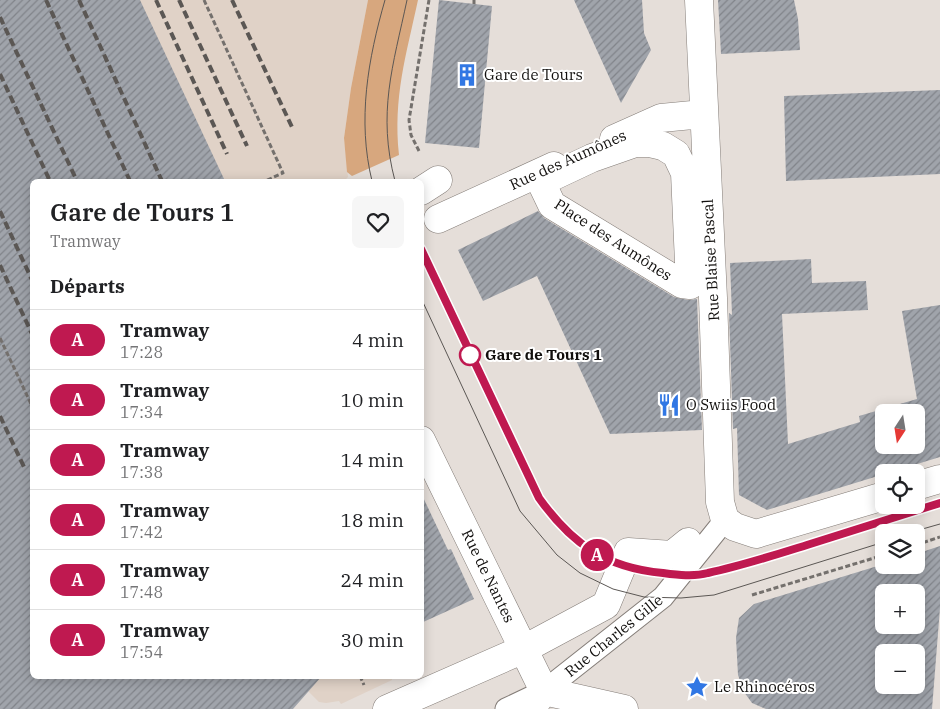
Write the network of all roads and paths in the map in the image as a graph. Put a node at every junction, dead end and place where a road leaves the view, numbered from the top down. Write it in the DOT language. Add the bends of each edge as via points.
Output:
graph roads {
  1 [pos="204,0"];
  2 [pos="428,0"];
  3 [pos="698,0"];
  4 [pos="703,114"];
  5 [pos="270,179"];
  6 [pos="430,185"];
  7 [pos="448,214"];
  8 [pos="682,284"];
  9 [pos="0,338"];
  10 [pos="30,402"];
  11 [pos="424,446"];
  12 [pos="940,479"];
  13 [pos="925,483"];
  14 [pos="875,499"];
  15 [pos="725,520"];
  16 [pos="940,537"];
  17 [pos="688,542"];
  18 [pos="925,542"];
  19 [pos="875,558"];
  20 [pos="752,596"];
  21 [pos="524,648"];
  22 [pos="543,703"];
  23 [pos="387,709"];
  24 [pos="506,709"];
  25 [pos="624,709"];
  1 -- 5 [label="path" via="283,173"];
  2 -- 6 [label="path" via="409,120 411,135"];
  3 -- 4 [label="street, Rue Blaise Pascal"];
  4 -- 7 [label="street, Rue des Aumônes" via="661,118"];
  4 -- 15 [label="street, Rue Blaise Pascal" via="720,502"];
  8 -- 8 [label="street, Place des Aumônes" via="552,205 540,182 635,143 663,146 676,154 685,173 690,285"];
  9 -- 10 [label="path"];
  11 -- 21 [label="street, Rue de Nantes"];
  12 -- 13 [label="street"];
  14 -- 15 [label="street" via="756,534"];
  15 -- 22 [label="lane, Rue Charles Gille" via="664,597"];
  16 -- 18 [label="path"];
  17 -- 21 [label="street" via="672,555 628,552 606,605"];
  19 -- 20 [label="path"];
  21 -- 22 [label="street, Rue de Nantes"];
  21 -- 23 [label="street"];
  22 -- 24 [label="lane, Rue Charles Gille"];
  22 -- 25 [label="street"];
}
